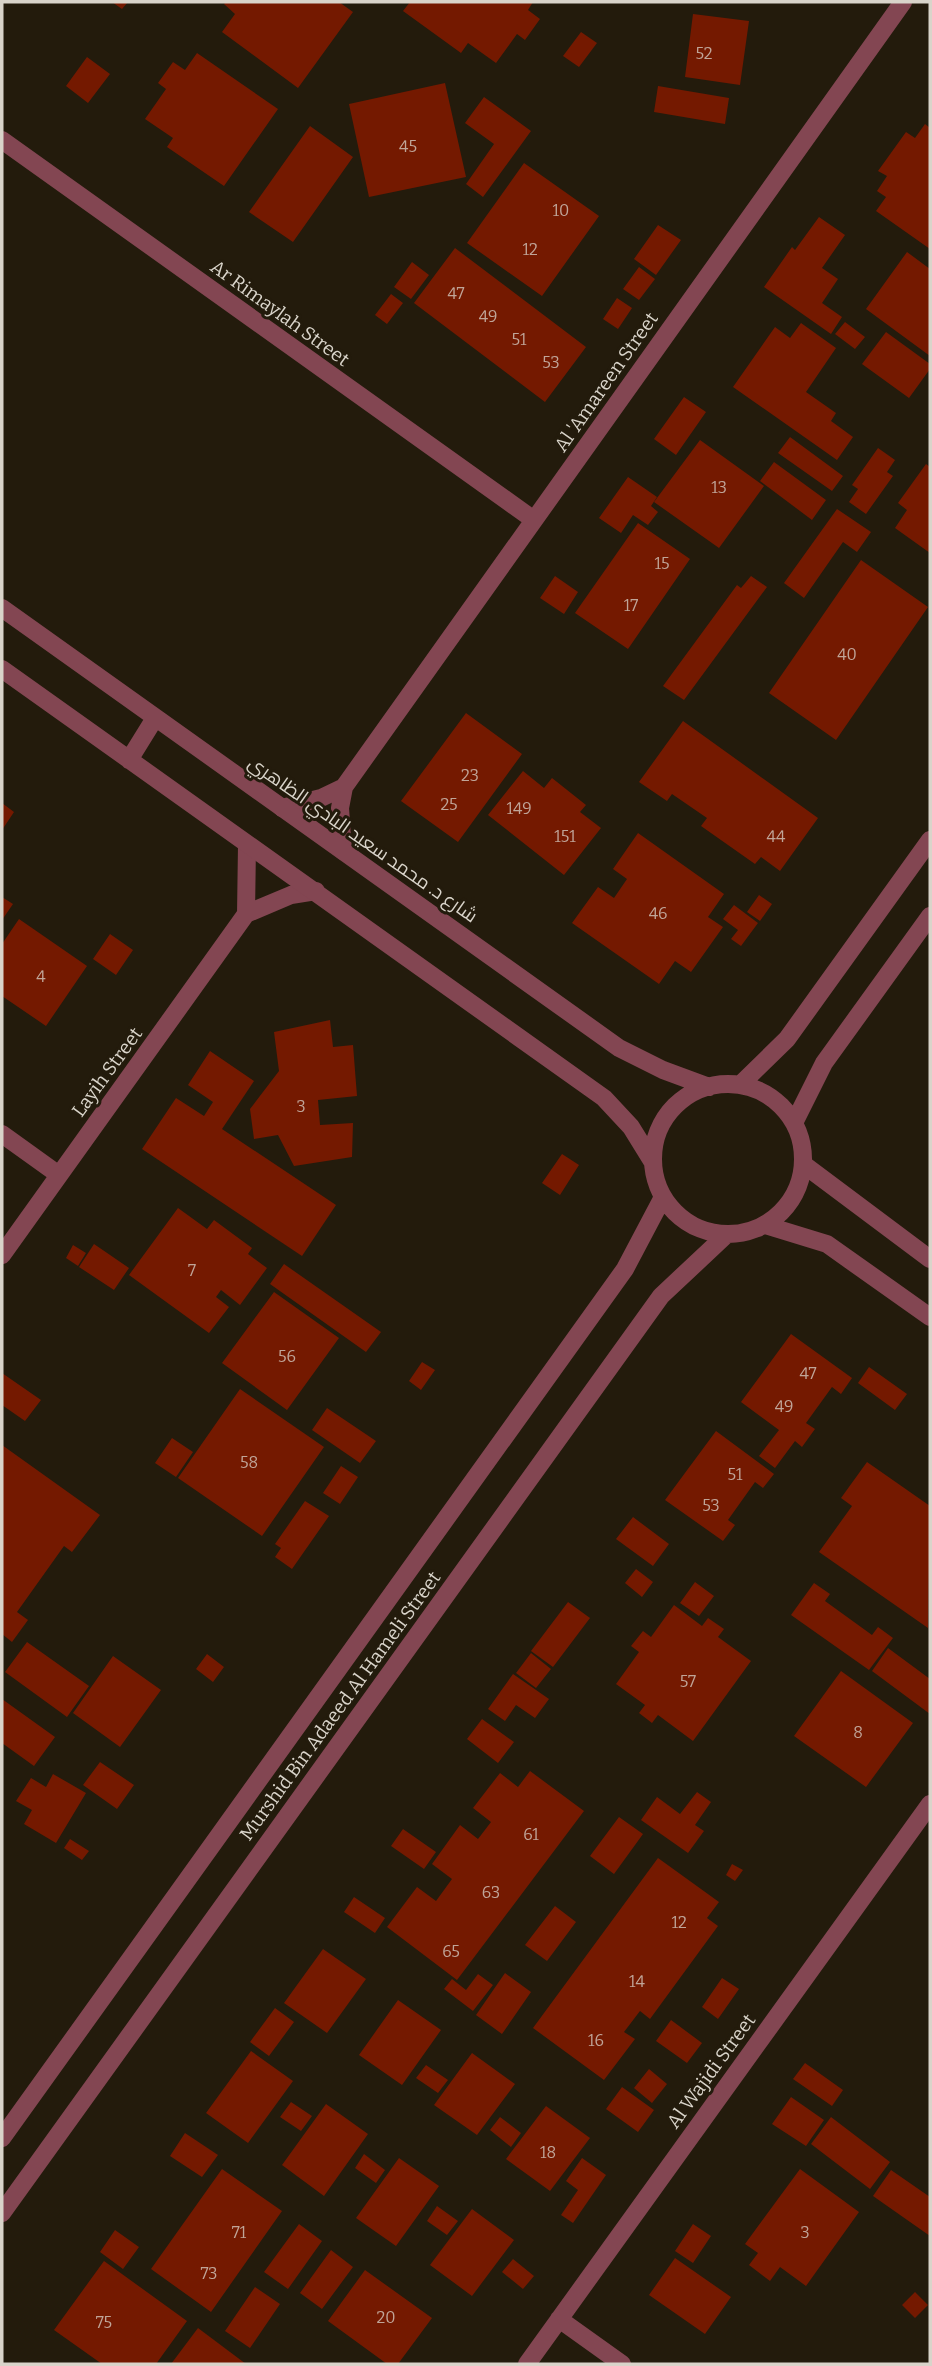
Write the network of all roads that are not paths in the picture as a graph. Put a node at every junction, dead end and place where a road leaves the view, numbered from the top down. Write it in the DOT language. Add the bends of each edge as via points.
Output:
graph roads {
  1 [pos="902,2"];
  2 [pos="2,140"];
  3 [pos="534,520"];
  4 [pos="2,608"];
  5 [pos="2,669"];
  6 [pos="155,718"];
  7 [pos="129,760"];
  8 [pos="344,787"];
  9 [pos="282,808"];
  10 [pos="930,840"];
  11 [pos="247,845"];
  12 [pos="344,852"];
  13 [pos="316,891"];
  14 [pos="246,914"];
  15 [pos="930,916"];
  16 [pos="740,1086"];
  17 [pos="709,1087"];
  18 [pos="794,1123"];
  19 [pos="2,1134"];
  20 [pos="652,1161"];
  21 [pos="803,1164"];
  22 [pos="60,1175"];
  23 [pos="663,1197"];
  24 [pos="765,1225"];
  25 [pos="726,1235"];
  26 [pos="2,1255"];
  27 [pos="930,1259"];
  28 [pos="930,1317"];
  29 [pos="930,1804"];
  30 [pos="2,2138"];
  31 [pos="2,2213"];
  32 [pos="559,2319"];
  33 [pos="527,2364"];
  34 [pos="621,2364"];
  1 -- 3 [label="street, Al 'Amareen Street"];
  2 -- 3 [label="street, Ar Rimaylah Street"];
  3 -- 8 [label="street, Al 'Amareen Street"];
  4 -- 6 [label="street, شارع د. محمد سعيد البادي الظاهري"];
  5 -- 7 [label="street"];
  6 -- 7 [label="street"];
  6 -- 9 [label="street, شارع د. محمد سعيد البادي الظاهري"];
  7 -- 11 [label="street"];
  8 -- 9 [label="street"];
  8 -- 12 [label="street" via="340,808"];
  9 -- 12 [label="street, شارع د. محمد سعيد البادي الظاهري"];
  10 -- 16 [label="street" via="787,1039"];
  11 -- 13 [label="street"];
  11 -- 14 [label="street"];
  12 -- 17 [label="street, شارع د. محمد سعيد البادي الظاهري" via="619,1048"];
  13 -- 14 [label="street" via="291,895"];
  13 -- 20 [label="street" via="604,1098 631,1127"];
  14 -- 22 [label="street, Layih Street"];
  15 -- 18 [label="street" via="824,1063"];
  16 -- 17 [label="street"];
  16 -- 18 [label="street" via="761,1092 780,1105"];
  17 -- 20 [label="street" via="678,1102 664,1119"];
  18 -- 21 [label="street"];
  19 -- 22 [label="street"];
  20 -- 23 [label="street"];
  21 -- 24 [label="street" via="798,1188 784,1209"];
  21 -- 27 [label="street"];
  22 -- 26 [label="street, Layih Street"];
  23 -- 25 [label="street" via="679,1217 701,1230"];
  23 -- 30 [label="street, Murshid Bin Adaeed Al Hameli Street" via="625,1269"];
  24 -- 25 [label="street"];
  24 -- 28 [label="street" via="827,1244"];
  25 -- 31 [label="street, Murshid Bin Adaeed Al Hameli Street" via="661,1296"];
  29 -- 32 [label="street, Al Wajidi Street"];
  32 -- 33 [label="street, Al Wajidi Street"];
  32 -- 34 [label="street"];
}
